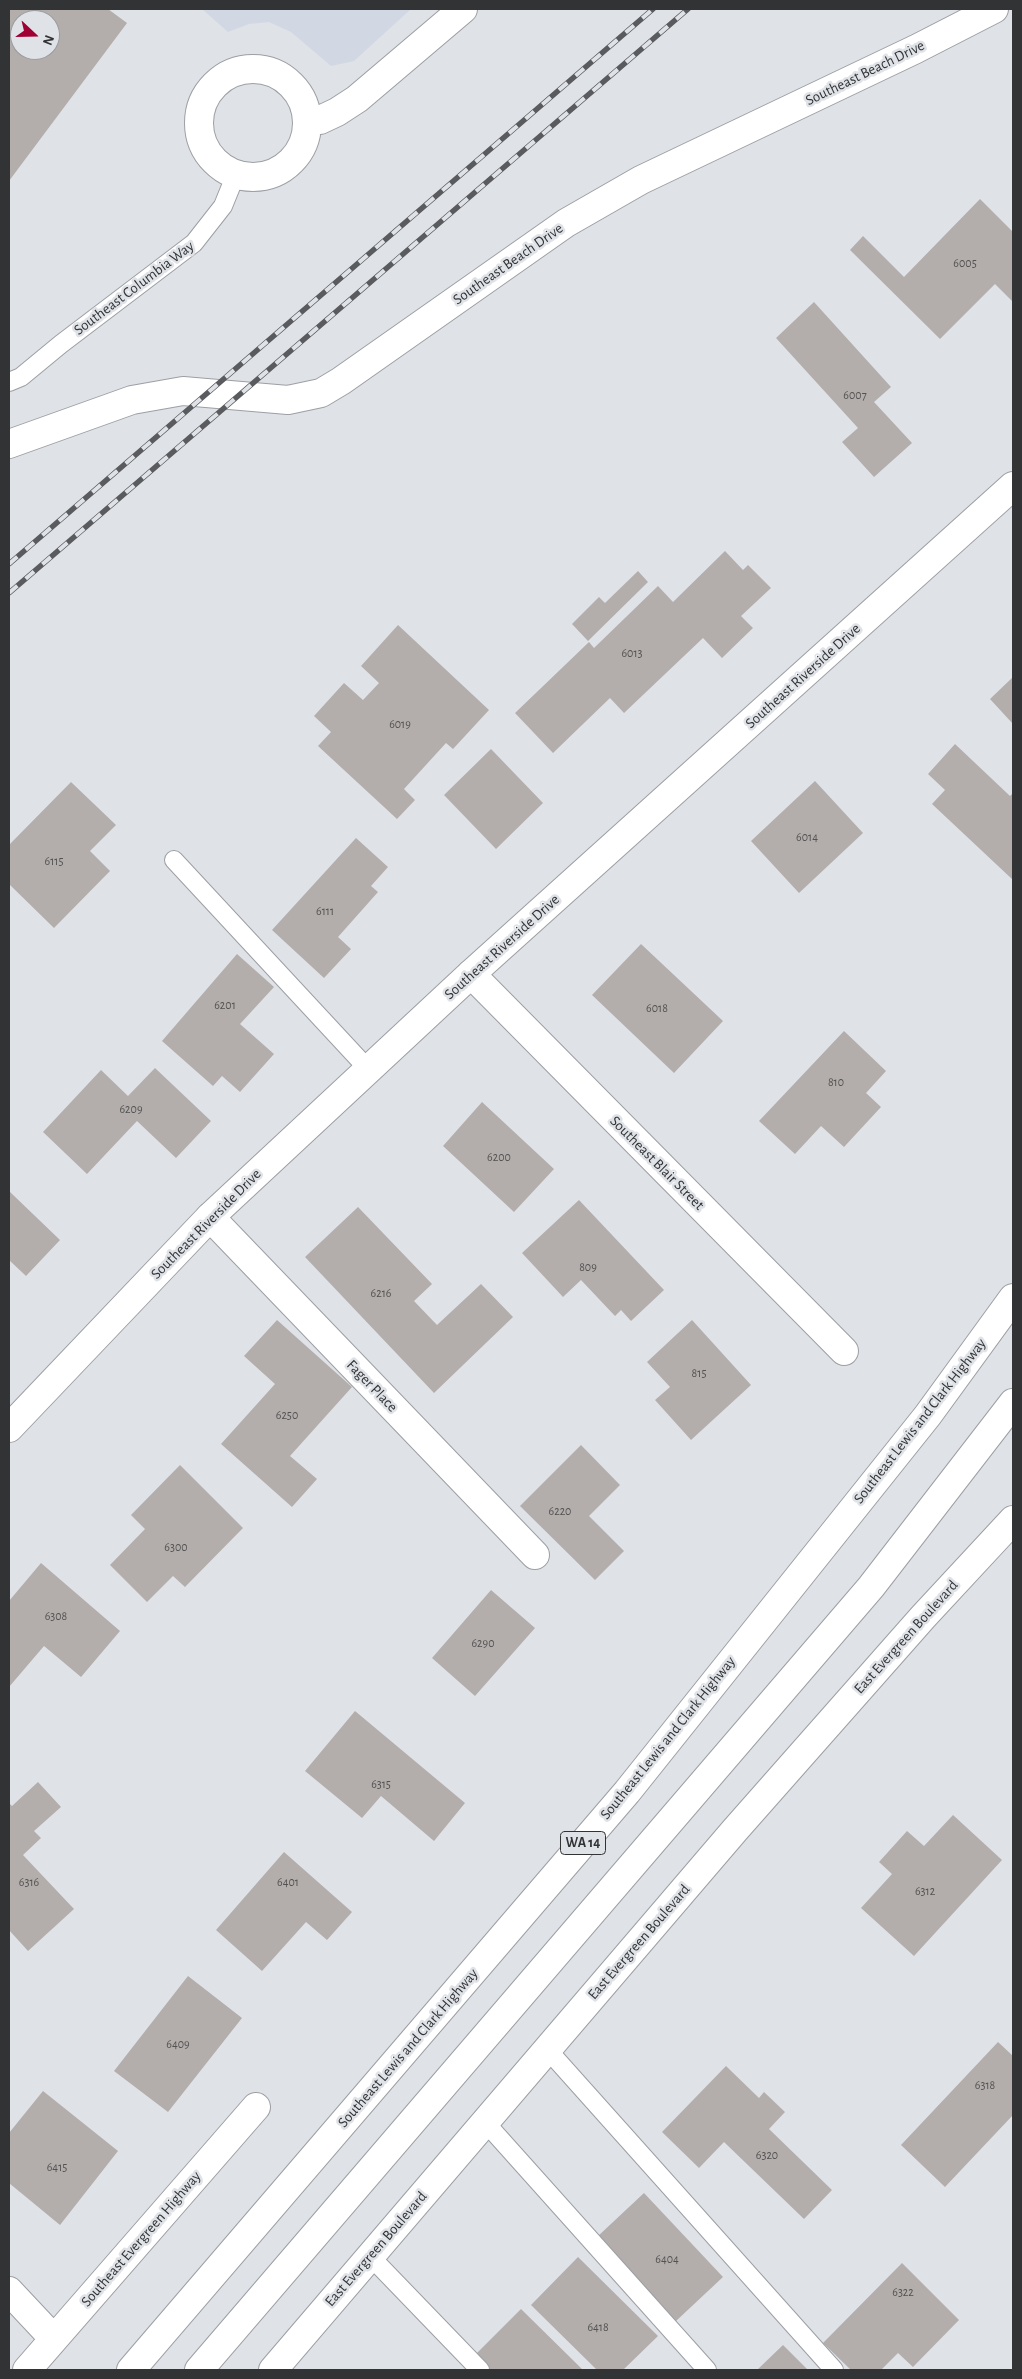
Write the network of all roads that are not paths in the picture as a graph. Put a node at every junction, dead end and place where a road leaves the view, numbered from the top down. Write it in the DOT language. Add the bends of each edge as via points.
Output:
graph roads {
  1 [pos="463,9"];
  2 [pos="994,9"];
  3 [pos="306,122"];
  4 [pos="236,174"];
  5 [pos="9,382"];
  6 [pos="9,444"];
  7 [pos="1013,486"];
  8 [pos="174,860"];
  9 [pos="471,974"];
  10 [pos="368,1069"];
  11 [pos="210,1218"];
  12 [pos="1013,1298"];
  13 [pos="844,1352"];
  14 [pos="1013,1403"];
  15 [pos="9,1428"];
  16 [pos="1013,1520"];
  17 [pos="534,1555"];
  18 [pos="547,2049"];
  19 [pos="256,2107"];
  20 [pos="485,2122"];
  21 [pos="370,2256"];
  22 [pos="9,2291"];
  23 [pos="54,2338"];
  24 [pos="26,2370"];
  25 [pos="131,2370"];
  26 [pos="199,2370"];
  27 [pos="272,2370"];
  28 [pos="480,2370"];
  29 [pos="707,2370"];
  30 [pos="834,2370"];
  1 -- 3 [label="main road" via="357,99 320,120"];
  2 -- 6 [label="main road, Southeast Beach Drive" via="641,180 566,223 321,393 288,400 183,391 132,400"];
  3 -- 4 [label="main road" via="297,154 284,166 258,177"];
  3 -- 4 [label="main road" via="306,112 298,94 275,74 246,69 218,82 201,107 200,137 218,164"];
  4 -- 5 [label="lane, Southeast Columbia Way" via="223,206 194,244 21,377"];
  7 -- 9 [label="main road, Southeast Riverside Drive"];
  8 -- 10 [label="lane"];
  9 -- 10 [label="main road, Southeast Riverside Drive"];
  9 -- 13 [label="main road, Southeast Blair Street"];
  10 -- 11 [label="main road, Southeast Riverside Drive"];
  11 -- 15 [label="main road, Southeast Riverside Drive"];
  11 -- 17 [label="main road, Fager Place"];
  12 -- 25 [label="main road, Southeast Lewis and Clark Highway / WA 14" via="928,1415 627,1792"];
  14 -- 26 [label="main road" via="871,1587"];
  16 -- 18 [label="main road, East Evergreen Boulevard" via="767,1793"];
  18 -- 20 [label="main road, East Evergreen Boulevard"];
  18 -- 30 [label="lane"];
  19 -- 23 [label="main road, Southeast Evergreen Highway"];
  20 -- 21 [label="main road, East Evergreen Boulevard"];
  20 -- 29 [label="lane"];
  21 -- 27 [label="main road, East Evergreen Boulevard"];
  21 -- 28 [label="lane"];
  22 -- 23 [label="main road"];
  23 -- 24 [label="main road, Southeast Evergreen Highway"];
}
